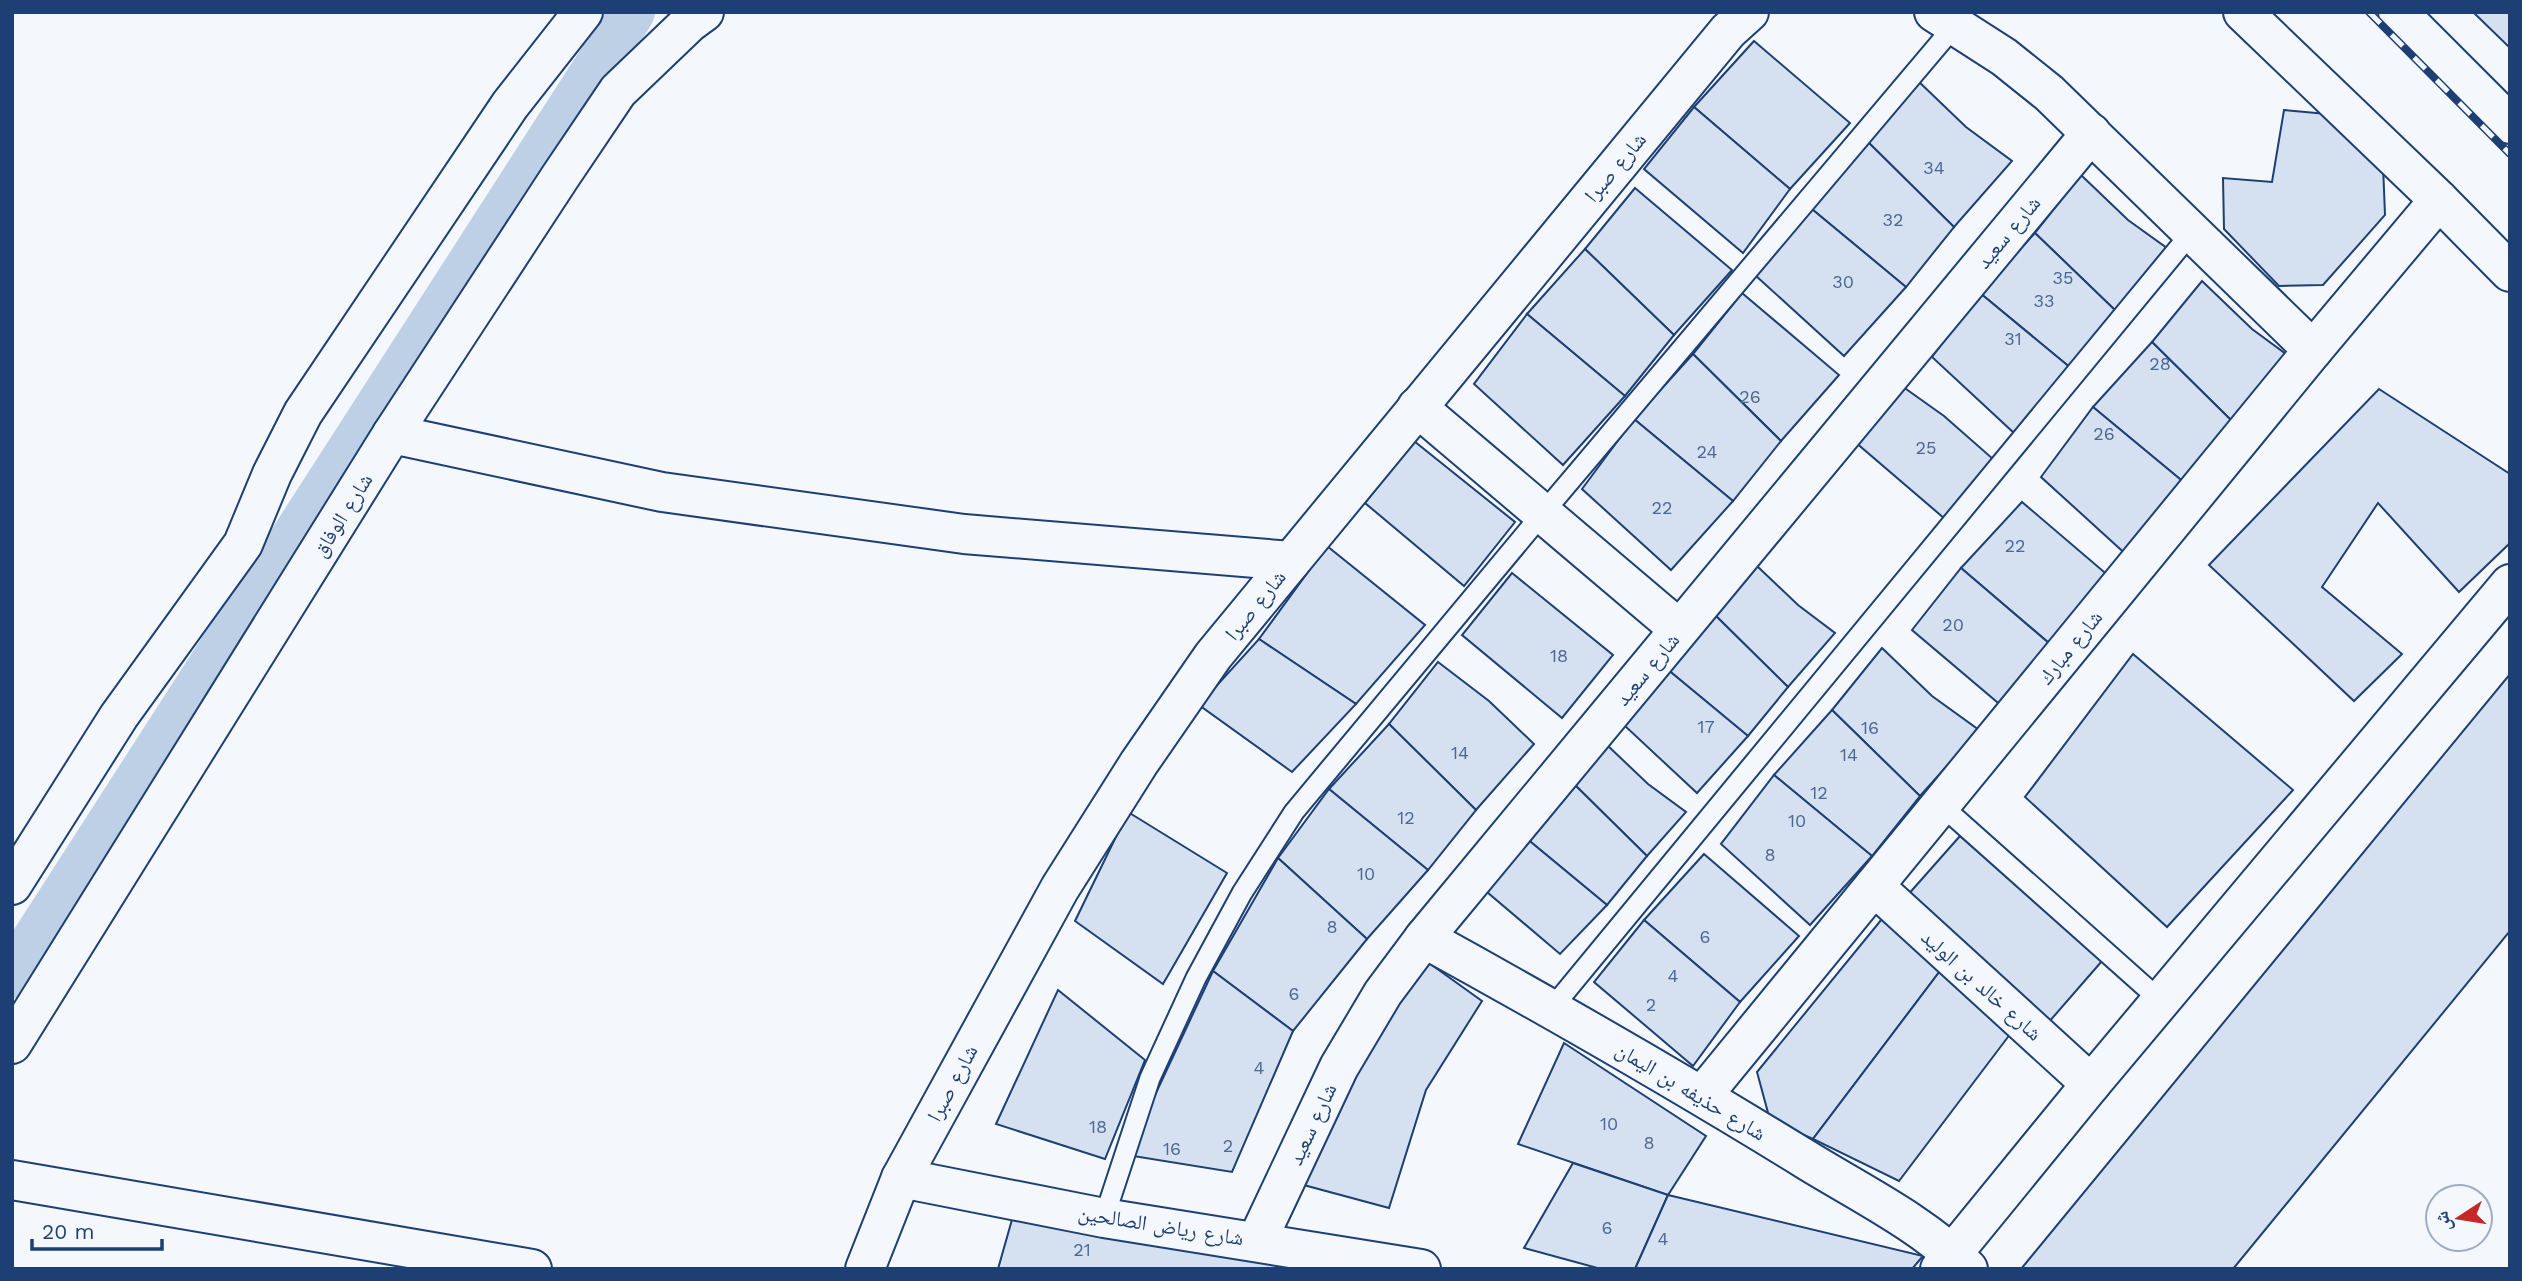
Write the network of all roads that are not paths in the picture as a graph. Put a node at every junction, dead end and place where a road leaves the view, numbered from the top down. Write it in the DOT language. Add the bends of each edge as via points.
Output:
graph roads {
  1 [pos="583,12"];
  2 [pos="704,12"];
  3 [pos="1749,12"];
  4 [pos="2243,12"];
  5 [pos="2399,12"];
  6 [pos="1945,18"];
  7 [pos="2510,124"];
  8 [pos="2091,133"];
  9 [pos="2439,200"];
  10 [pos="2192,232"];
  11 [pos="2510,272"];
  12 [pos="2313,350"];
  13 [pos="1417,407"];
  14 [pos="392,434"];
  15 [pos="1543,513"];
  16 [pos="1291,561"];
  17 [pos="2510,584"];
  18 [pos="1679,629"];
  19 [pos="1941,805"];
  20 [pos="12,885"];
  21 [pos="1874,886"];
  22 [pos="1424,938"];
  23 [pos="2161,1001"];
  24 [pos="1552,1008"];
  25 [pos="12,1044"];
  26 [pos="2091,1084"];
  27 [pos="1702,1096"];
  28 [pos="901,1178"];
  29 [pos="12,1180"];
  30 [pos="1104,1218"];
  31 [pos="1257,1241"];
  32 [pos="1953,1264"];
  33 [pos="532,1269"];
  34 [pos="865,1269"];
  35 [pos="1421,1269"];
  1 -- 20 [label="street" via="510,105 303,413 243,544 119,716"];
  2 -- 14 [label="street, شارع الوفاق" via="618,91"];
  3 -- 13 [label="street, شارع صبرا" via="1728,31"];
  4 -- 9 [label="street"];
  5 -- 7 [label="street"];
  6 -- 8 [label="street" via="2004,57"];
  6 -- 15 [label="lane"];
  8 -- 10 [label="street"];
  8 -- 18 [label="street, شارع سعيد"];
  9 -- 11 [label="street"];
  9 -- 12 [label="street, شارع مبارك"];
  10 -- 12 [label="street"];
  10 -- 24 [label="lane"];
  12 -- 19 [label="street, شارع مبارك"];
  13 -- 15 [label="street"];
  13 -- 16 [label="street, شارع صبرا"];
  14 -- 16 [label="street" via="662,492 964,534"];
  14 -- 25 [label="street, شارع الوفاق"];
  15 -- 18 [label="street"];
  15 -- 30 [label="lane" via="1294,812 1242,893 1150,1078"];
  16 -- 28 [label="street, شارع صبرا" via="1213,656 1060,888"];
  17 -- 23 [label="street"];
  18 -- 22 [label="street, شارع سعيد"];
  19 -- 21 [label="street, شارع مبارك"];
  19 -- 23 [label="lane"];
  21 -- 26 [label="street, شارع خالد بن الوليد"];
  21 -- 27 [label="street, شارع مبارك"];
  22 -- 24 [label="street, شارع حذيفه بن اليمان"];
  22 -- 31 [label="street, شارع سعيد" via="1352,1042"];
  23 -- 26 [label="street"];
  24 -- 27 [label="street, شارع حذيفه بن اليمان"];
  26 -- 32 [label="street"];
  27 -- 32 [label="street, شارع حذيفه بن اليمان" via="1896,1215"];
  28 -- 30 [label="street, شارع رياض الصالحين"];
  28 -- 34 [label="street, شارع صبرا"];
  29 -- 33 [label="street"];
  30 -- 31 [label="street, شارع رياض الصالحين"];
  31 -- 35 [label="street, شارع رياض الصالحين"];
}
